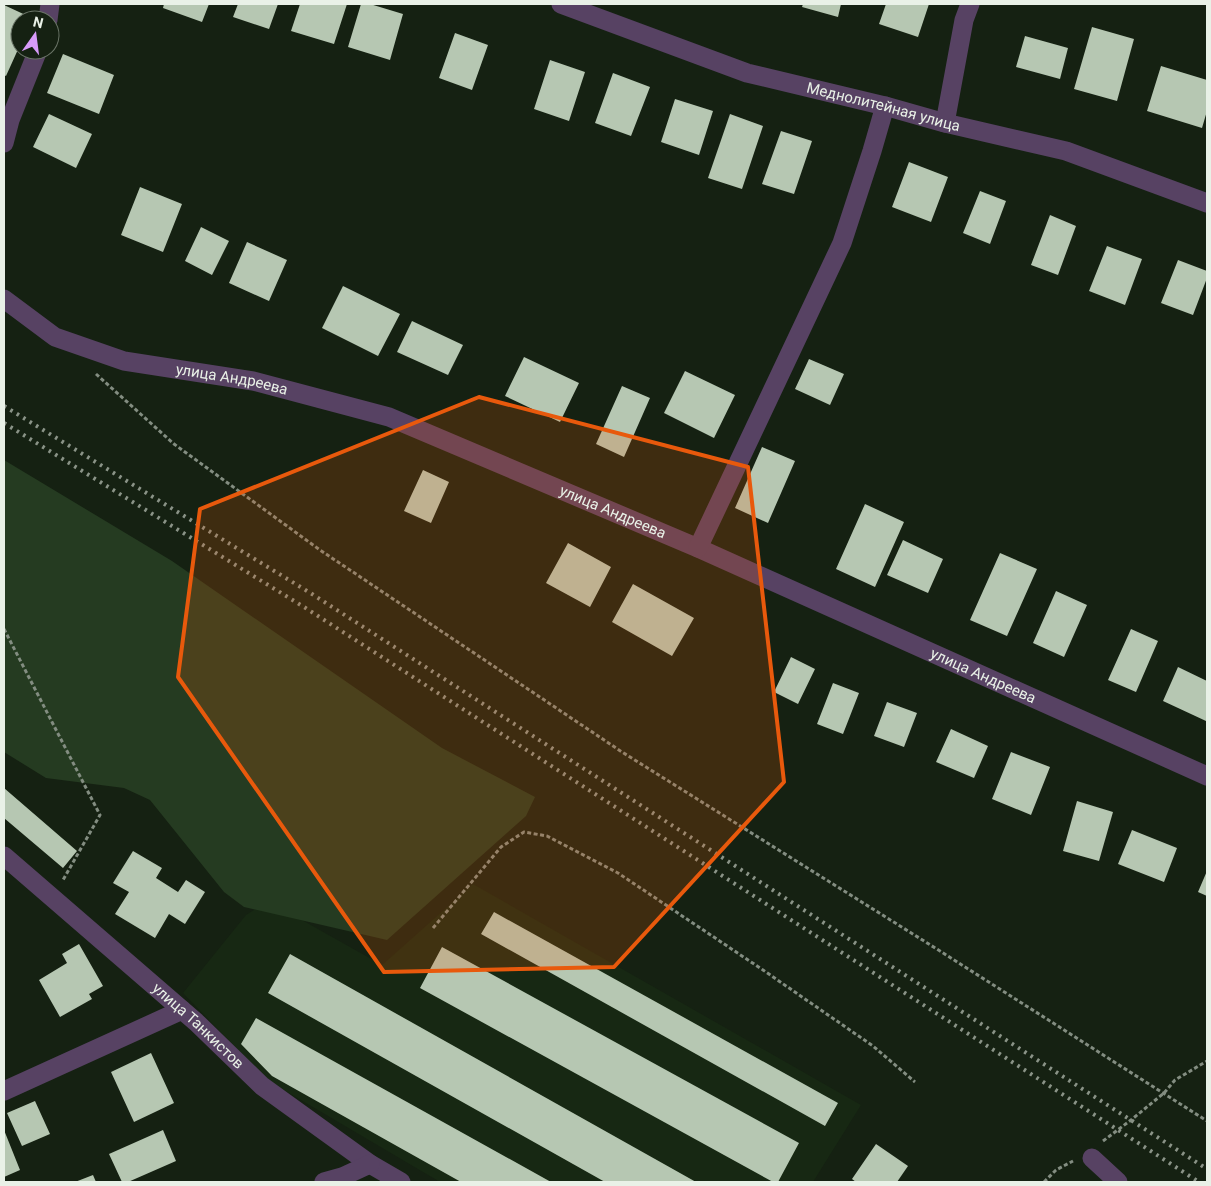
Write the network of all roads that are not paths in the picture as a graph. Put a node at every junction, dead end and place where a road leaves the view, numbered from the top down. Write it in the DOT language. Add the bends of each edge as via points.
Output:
graph roads {
  1 [pos="561,4"];
  2 [pos="970,4"];
  3 [pos="34,60"];
  4 [pos="885,106"];
  5 [pos="945,123"];
  6 [pos="4,143"];
  7 [pos="1207,203"];
  8 [pos="4,299"];
  9 [pos="698,548"];
  10 [pos="1207,776"];
  11 [pos="8,866"];
  12 [pos="182,1010"];
  13 [pos="4,1091"];
  14 [pos="1091,1152"];
  15 [pos="370,1164"];
  16 [pos="324,1182"];
  17 [pos="401,1182"];
  18 [pos="1118,1182"];
  1 -- 4 [label="street, Меднолитейная улица" via="747,73"];
  2 -- 5 [label="street" via="964,20"];
  3 -- 6 [label="street"];
  4 -- 5 [label="street, Меднолитейная улица"];
  4 -- 9 [label="street" via="842,243"];
  5 -- 7 [label="street, Меднолитейная улица" via="1066,151"];
  8 -- 9 [label="street, улица Андреева" via="55,337 124,360 253,381 389,417"];
  9 -- 10 [label="street, улица Андреева"];
  11 -- 12 [label="street, улица Танкистов" via="52,898"];
  12 -- 13 [label="street"];
  12 -- 15 [label="street, улица Танкистов" via="262,1086"];
  14 -- 18 [label="street"];
  15 -- 16 [label="street"];
  15 -- 17 [label="street, улица Танкистов"];
}
